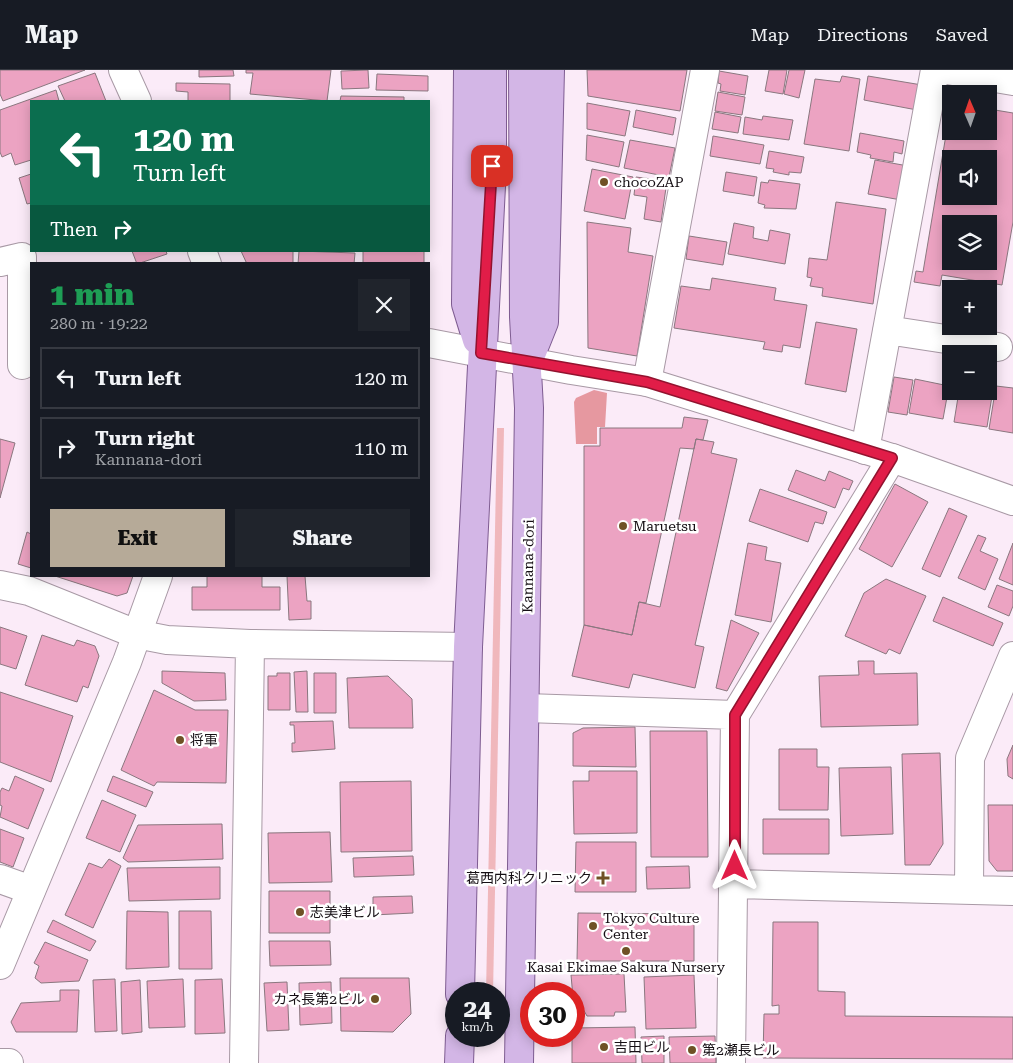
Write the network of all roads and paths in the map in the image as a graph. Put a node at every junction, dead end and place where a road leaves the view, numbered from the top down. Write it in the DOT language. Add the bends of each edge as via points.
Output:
graph roads {
  1 [pos="123,70"];
  2 [pos="468,70"];
  3 [pos="492,70"];
  4 [pos="523,70"];
  5 [pos="550,70"];
  6 [pos="705,70"];
  7 [pos="935,70"];
  8 [pos="947,70"];
  9 [pos="1013,81"];
  10 [pos="137,100"];
  11 [pos="0,262"];
  12 [pos="887,330"];
  13 [pos="430,343"];
  14 [pos="998,347"];
  15 [pos="481,353"];
  16 [pos="528,363"];
  17 [pos="18,364"];
  18 [pos="647,382"];
  19 [pos="865,450"];
  20 [pos="892,458"];
  21 [pos="1013,501"];
  22 [pos="158,577"];
  23 [pos="0,585"];
  24 [pos="136,634"];
  25 [pos="250,644"];
  26 [pos="468,647"];
  27 [pos="1013,656"];
  28 [pos="526,708"];
  29 [pos="735,715"];
  30 [pos="0,879"];
  31 [pos="735,884"];
  32 [pos="968,889"];
  33 [pos="31,890"];
  34 [pos="1013,891"];
  35 [pos="0,965"];
  36 [pos="460,982"];
  37 [pos="460,1047"];
  38 [pos="0,1063"];
  39 [pos="8,1063"];
  40 [pos="244,1063"];
  41 [pos="459,1063"];
  42 [pos="519,1063"];
  43 [pos="731,1063"];
  1 -- 10 [label="street"];
  2 -- 15 [label="main road" via="466,304"];
  3 -- 15 [label="main road" via="492,166"];
  4 -- 16 [label="main road, Kannana-dori" via="524,316"];
  5 -- 16 [label="main road" via="544,322"];
  6 -- 18 [label="street"];
  7 -- 12 [label="street"];
  8 -- 9 [label="street"];
  11 -- 17 [label="street" via="22,257"];
  12 -- 14 [label="street"];
  12 -- 19 [label="street"];
  13 -- 15 [label="street"];
  15 -- 16 [label="street"];
  15 -- 26 [label="main road"];
  16 -- 18 [label="street"];
  16 -- 28 [label="main road, Kannana-dori"];
  18 -- 19 [label="street"];
  19 -- 20 [label="street"];
  20 -- 21 [label="street"];
  20 -- 29 [label="street"];
  22 -- 24 [label="street"];
  23 -- 24 [label="street" via="29,591"];
  24 -- 25 [label="street" via="167,640"];
  24 -- 33 [label="street"];
  25 -- 26 [label="street"];
  25 -- 40 [label="street"];
  26 -- 36 [label="main road"];
  27 -- 32 [label="street" via="970,758"];
  28 -- 29 [label="street"];
  28 -- 42 [label="main road, Kannana-dori"];
  29 -- 31 [label="street"];
  30 -- 33 [label="street"];
  31 -- 32 [label="street"];
  31 -- 43 [label="street"];
  32 -- 34 [label="street"];
  33 -- 35 [label="street"];
  37 -- 41 [label="main road"];
  38 -- 39 [label="street"];
}
